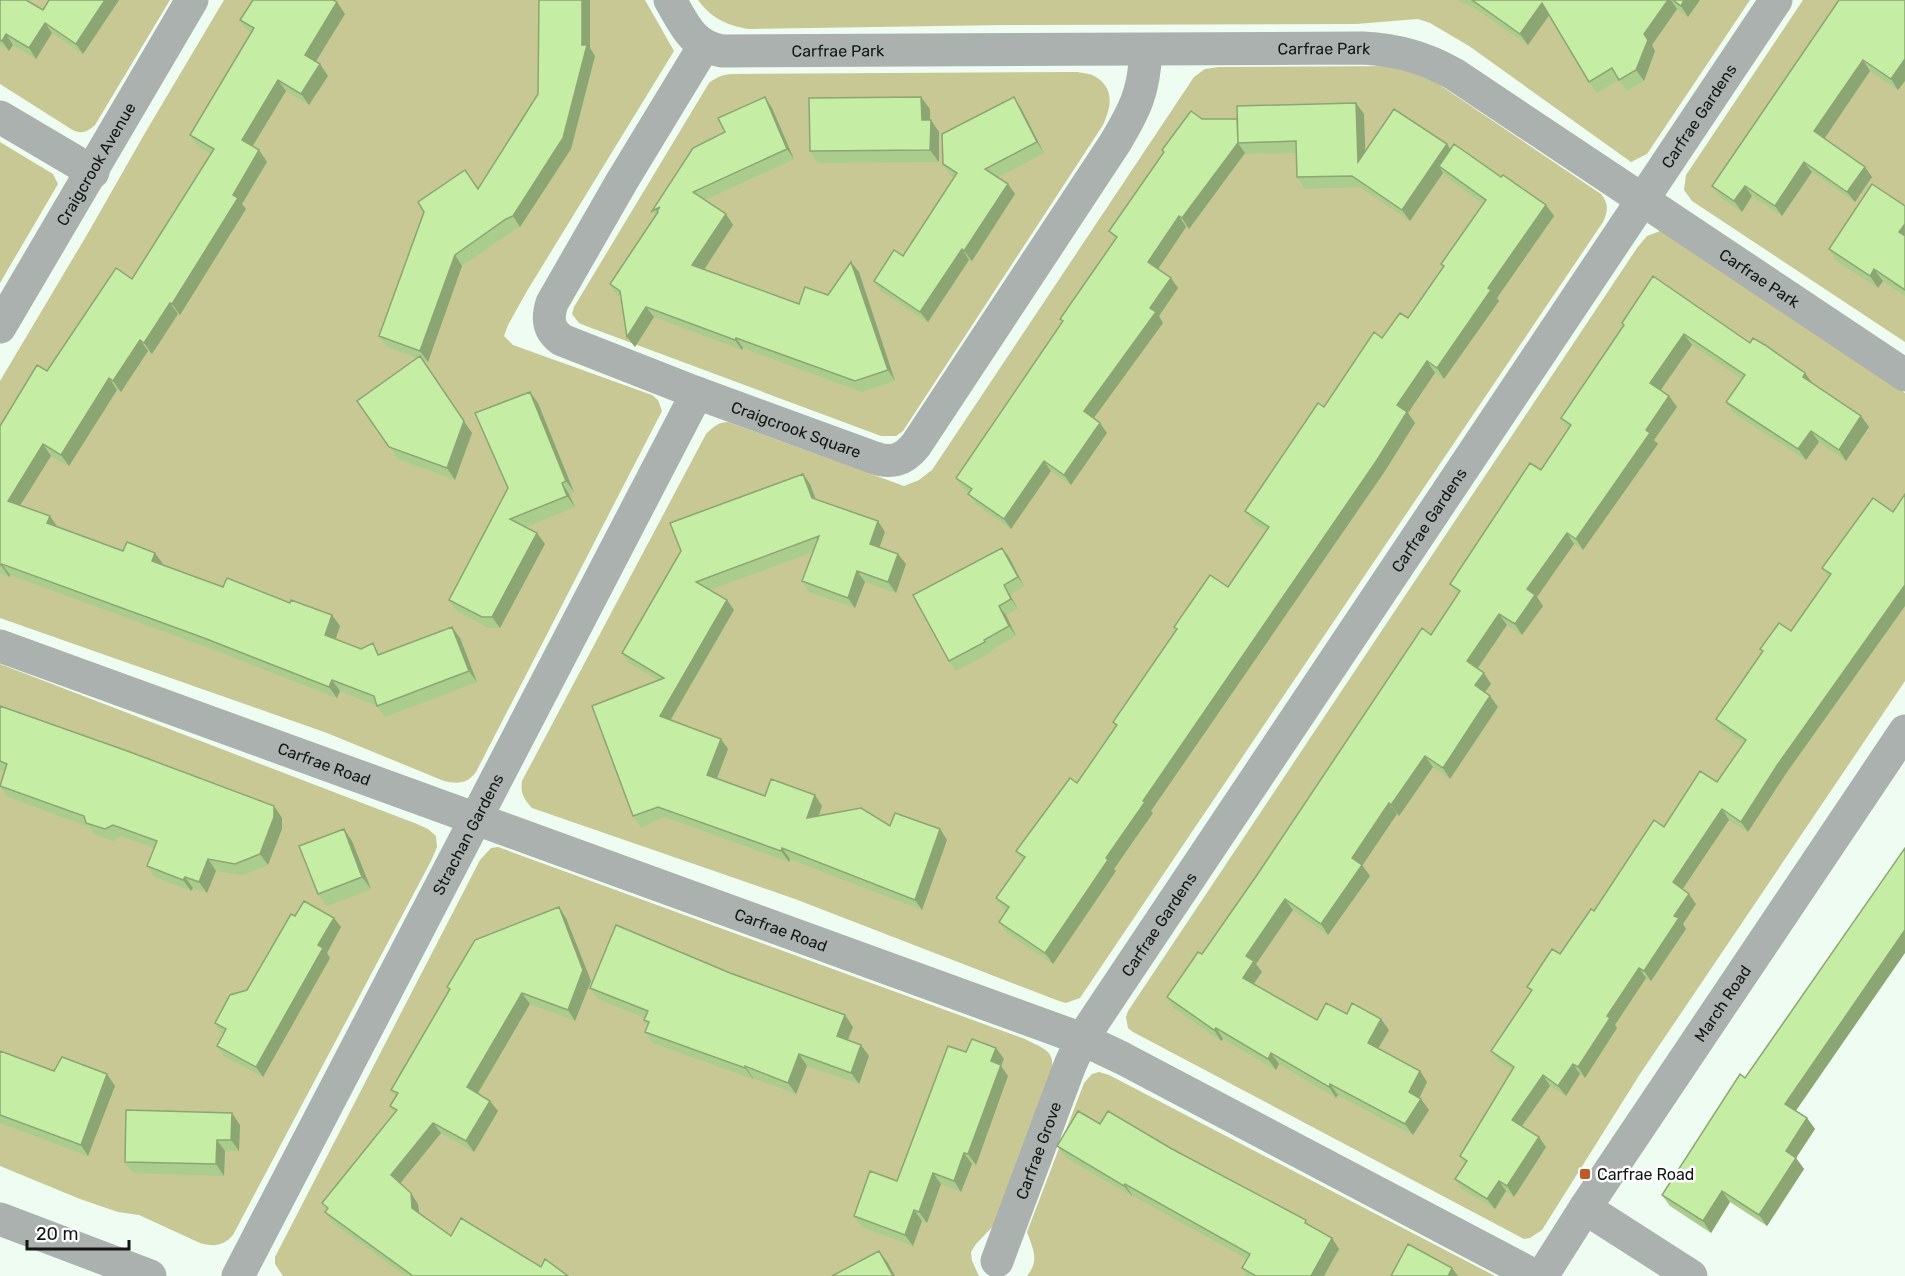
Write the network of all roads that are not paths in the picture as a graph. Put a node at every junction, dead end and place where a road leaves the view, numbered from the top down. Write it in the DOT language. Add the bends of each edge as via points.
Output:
graph roads {
  1 [pos="192,0"];
  2 [pos="670,0"];
  3 [pos="1776,0"];
  4 [pos="704,46"];
  5 [pos="1146,50"];
  6 [pos="0,117"];
  7 [pos="93,172"];
  8 [pos="1643,200"];
  9 [pos="0,327"];
  10 [pos="1905,375"];
  11 [pos="697,393"];
  12 [pos="0,646"];
  13 [pos="1905,731"];
  14 [pos="476,818"];
  15 [pos="1082,1039"];
  16 [pos="1584,1208"];
  17 [pos="0,1219"];
  18 [pos="997,1261"];
  19 [pos="150,1276"];
  20 [pos="238,1276"];
  21 [pos="1535,1276"];
  22 [pos="1542,1276"];
  23 [pos="1691,1276"];
  1 -- 7 [label="street, Craigcrook Avenue"];
  2 -- 4 [label="street" via="691,34"];
  3 -- 8 [label="street, Carfrae Gardens"];
  4 -- 5 [label="street, Carfrae Park" via="722,51"];
  4 -- 11 [label="street, Craigcrook Square" via="549,312 552,330 562,340"];
  5 -- 8 [label="street, Carfrae Park" via="1363,48 1415,55 1454,74"];
  5 -- 11 [label="street, Craigcrook Square" via="1143,84 1129,119 916,445 903,458 881,460"];
  6 -- 7 [label="street"];
  7 -- 9 [label="street, Craigcrook Avenue"];
  8 -- 10 [label="street, Carfrae Park"];
  8 -- 15 [label="street, Carfrae Gardens"];
  11 -- 14 [label="street, Strachan Gardens"];
  12 -- 14 [label="street, Carfrae Road"];
  13 -- 16 [label="street, March Road"];
  14 -- 15 [label="street, Carfrae Road"];
  14 -- 20 [label="street, Strachan Gardens"];
  15 -- 18 [label="street, Carfrae Grove"];
  15 -- 21 [label="street, Carfrae Road"];
  16 -- 22 [label="street, March Road"];
  16 -- 23 [label="street"];
  17 -- 19 [label="street"];
}
